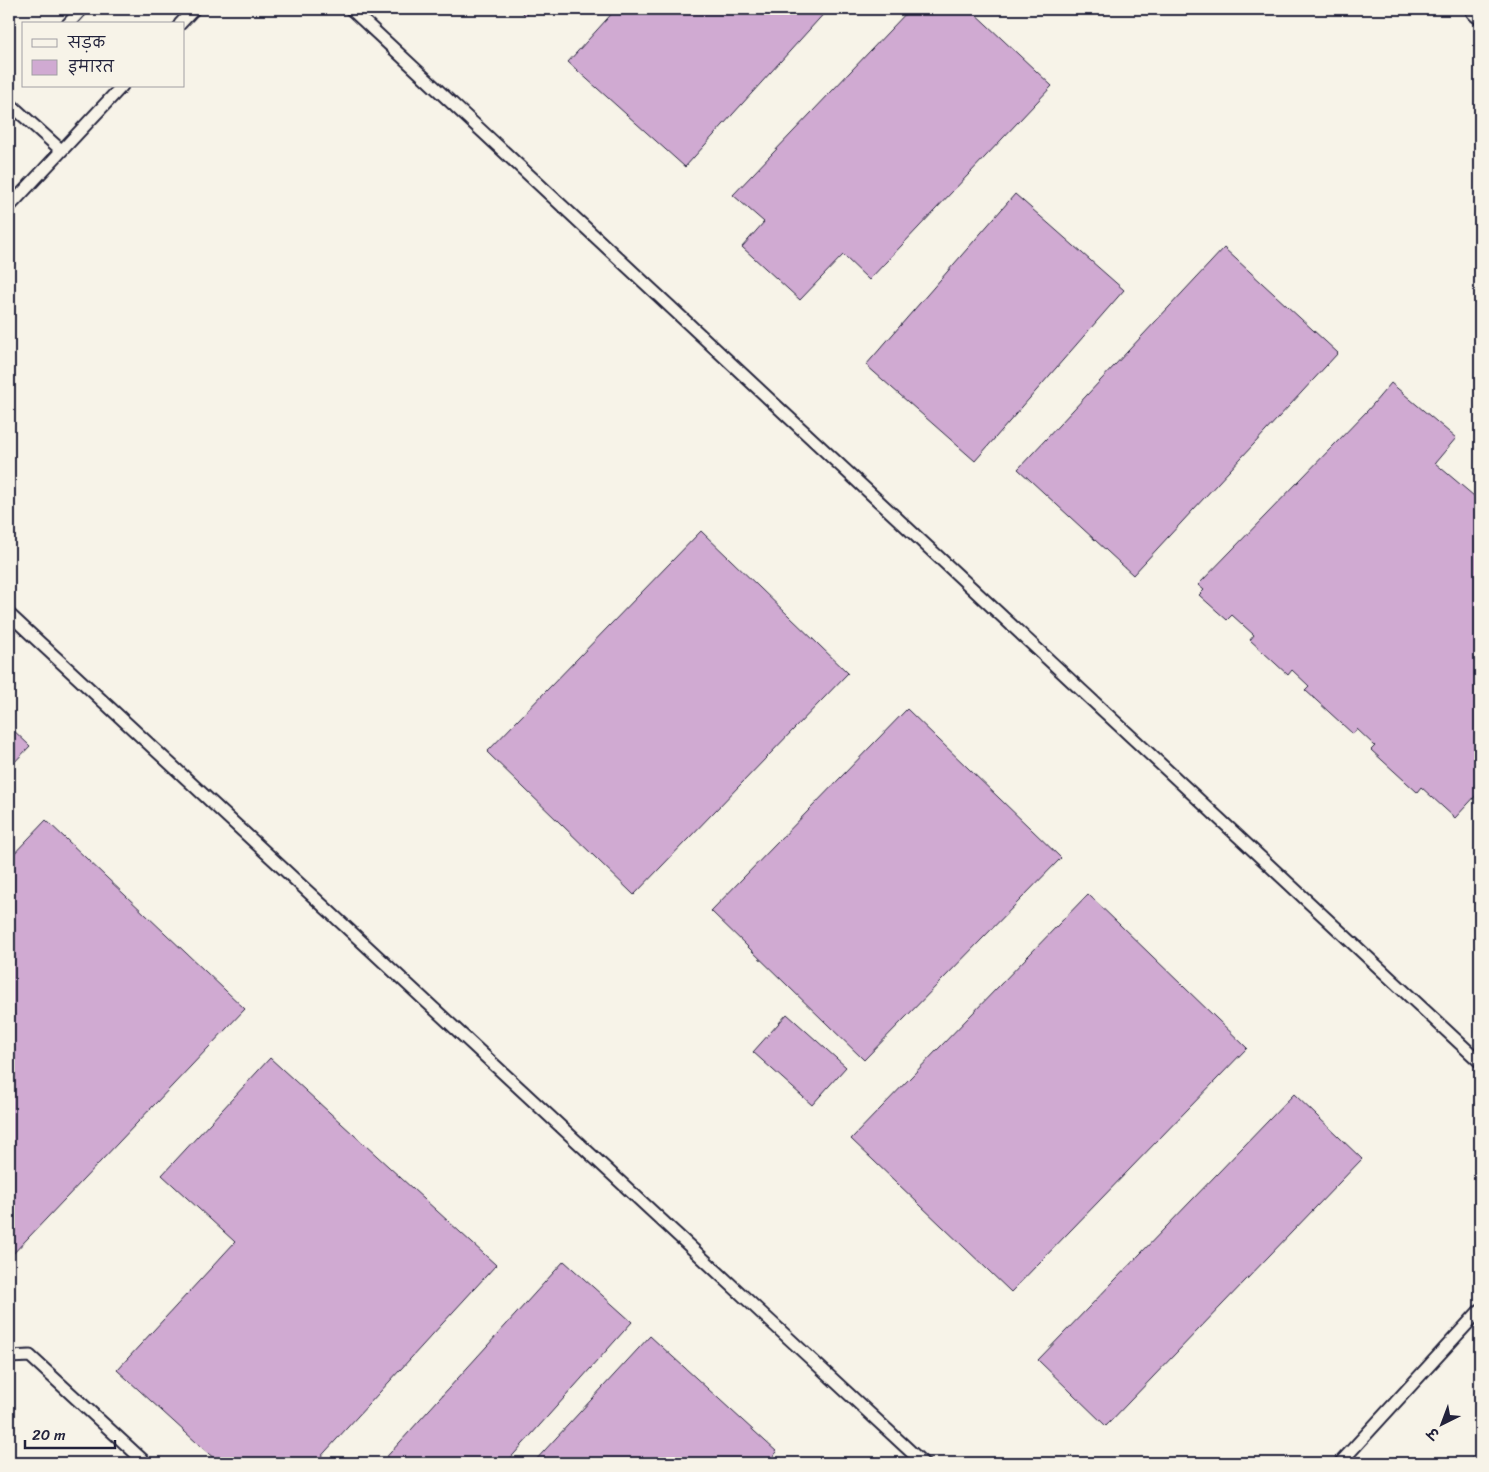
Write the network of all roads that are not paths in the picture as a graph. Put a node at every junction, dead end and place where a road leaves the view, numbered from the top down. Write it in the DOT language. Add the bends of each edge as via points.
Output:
graph roads {
  1 [pos="82,9"];
  2 [pos="194,9"];
  3 [pos="351,9"];
  4 [pos="70,22"];
  5 [pos="182,22"];
  6 [pos="120,88"];
  7 [pos="9,103"];
  8 [pos="61,150"];
  9 [pos="9,207"];
  10 [pos="9,614"];
  11 [pos="1480,1062"];
  12 [pos="1480,1310"];
  13 [pos="9,1357"];
  14 [pos="146,1463"];
  15 [pos="923,1463"];
  16 [pos="1340,1463"];
  1 -- 4 [label="lane"];
  2 -- 5 [label="lane"];
  3 -- 11 [label="lane"];
  6 -- 8 [label="lane"];
  7 -- 8 [label="lane"];
  8 -- 9 [label="lane"];
  10 -- 15 [label="lane"];
  12 -- 16 [label="lane"];
  13 -- 14 [label="lane" via="30,1356"];
}
